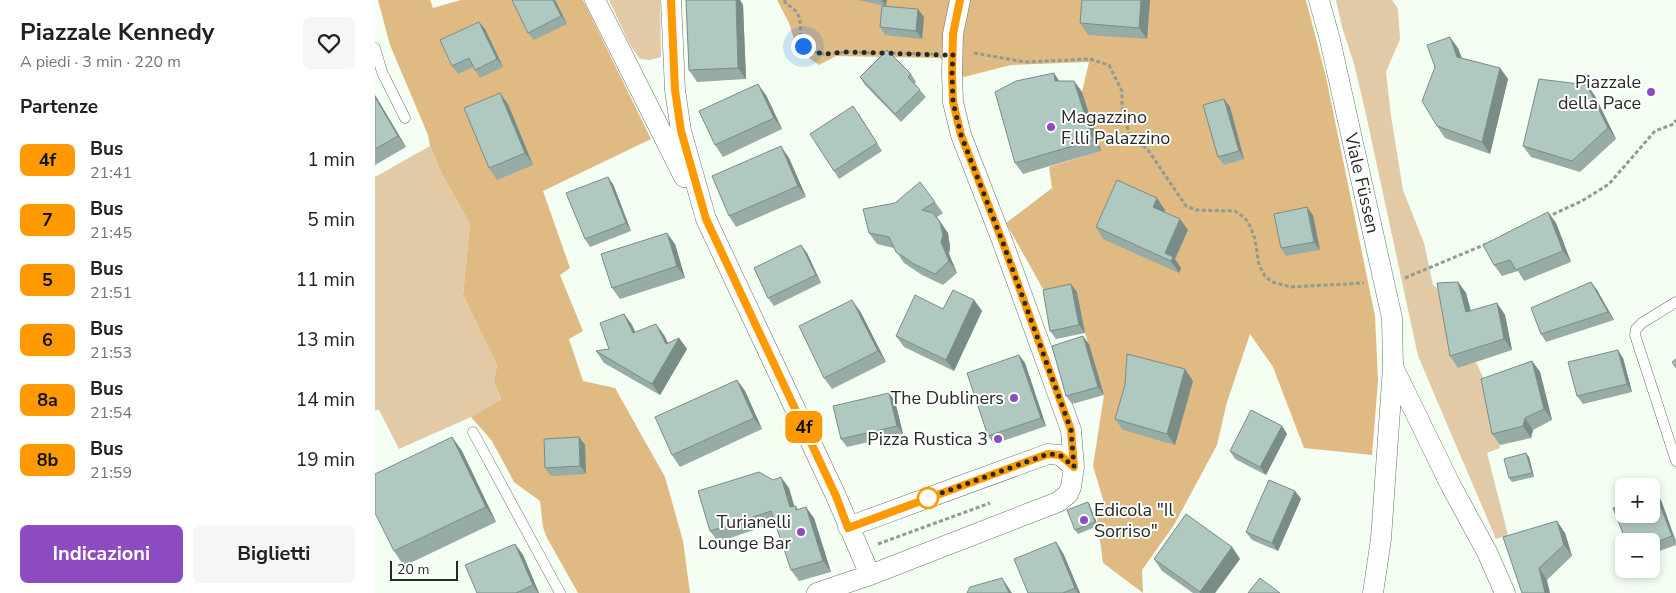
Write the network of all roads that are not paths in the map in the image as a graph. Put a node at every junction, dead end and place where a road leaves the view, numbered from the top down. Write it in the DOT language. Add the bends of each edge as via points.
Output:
graph roads {
  1 [pos="595,0"];
  2 [pos="671,0"];
  3 [pos="960,0"];
  4 [pos="1319,0"];
  5 [pos="375,48"];
  6 [pos="405,118"];
  7 [pos="706,219"];
  8 [pos="1676,302"];
  9 [pos="1393,367"];
  10 [pos="473,432"];
  11 [pos="1676,461"];
  12 [pos="1074,467"];
  13 [pos="848,528"];
  14 [pos="870,576"];
  15 [pos="560,593"];
  16 [pos="817,593"];
  17 [pos="1373,593"];
  18 [pos="1505,593"];
  1 -- 7 [label="street"];
  2 -- 7 [label="street" via="675,90 681,131"];
  3 -- 12 [label="street" via="953,34 952,73 953,102 961,135 1071,430"];
  4 -- 9 [label="street, Viale Füssen" via="1385,282 1392,318"];
  5 -- 6 [label="lane" via="382,72"];
  7 -- 13 [label="street"];
  8 -- 11 [label="lane" via="1642,323 1635,335"];
  9 -- 17 [label="street, Viale Füssen" via="1381,539"];
  9 -- 18 [label="street, Viale Füssen"];
  10 -- 15 [label="lane"];
  12 -- 13 [label="street" via="1060,455 1048,454"];
  12 -- 14 [label="street" via="1068,494 1058,502"];
  13 -- 14 [label="street"];
  14 -- 16 [label="street"];
}
